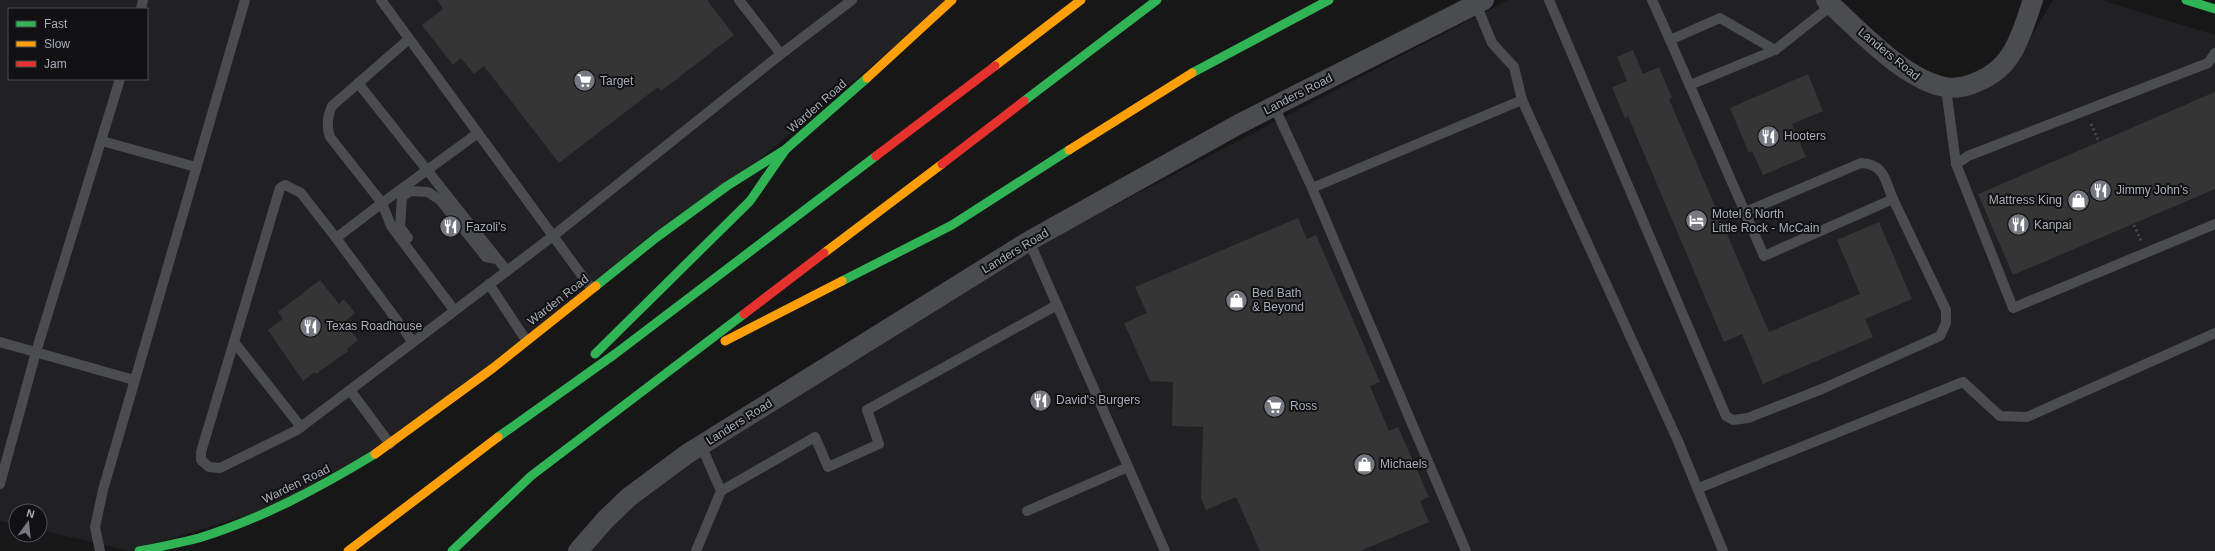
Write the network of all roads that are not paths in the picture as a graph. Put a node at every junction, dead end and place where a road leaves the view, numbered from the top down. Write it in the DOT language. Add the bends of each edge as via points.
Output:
graph roads {
  1 [pos="245,0"];
  2 [pos="381,0"];
  3 [pos="739,0"];
  4 [pos="852,0"];
  5 [pos="952,0"];
  6 [pos="1080,0"];
  7 [pos="1157,0"];
  8 [pos="1329,0"];
  9 [pos="1550,0"];
  10 [pos="1652,0"];
  11 [pos="2033,0"];
  12 [pos="2186,0"];
  13 [pos="1480,2"];
  14 [pos="1829,3"];
  15 [pos="2215,9"];
  16 [pos="409,39"];
  17 [pos="1670,40"];
  18 [pos="1774,50"];
  19 [pos="2215,53"];
  20 [pos="781,54"];
  21 [pos="2211,65"];
  22 [pos="120,80"];
  23 [pos="358,83"];
  24 [pos="1690,85"];
  25 [pos="1946,88"];
  26 [pos="1522,100"];
  27 [pos="1274,106"];
  28 [pos="478,133"];
  29 [pos="102,141"];
  30 [pos="786,149"];
  31 [pos="1956,164"];
  32 [pos="196,167"];
  33 [pos="428,170"];
  34 [pos="1312,188"];
  35 [pos="1893,200"];
  36 [pos="382,203"];
  37 [pos="1745,212"];
  38 [pos="2215,224"];
  39 [pos="553,236"];
  40 [pos="336,238"];
  41 [pos="1029,242"];
  42 [pos="497,259"];
  43 [pos="507,271"];
  44 [pos="434,283"];
  45 [pos="489,284"];
  46 [pos="591,288"];
  47 [pos="1057,305"];
  48 [pos="454,310"];
  49 [pos="2215,333"];
  50 [pos="526,340"];
  51 [pos="0,342"];
  52 [pos="234,342"];
  53 [pos="413,342"];
  54 [pos="36,352"];
  55 [pos="680,364"];
  56 [pos="134,380"];
  57 [pos="350,390"];
  58 [pos="551,399"];
  59 [pos="301,427"];
  60 [pos="390,444"];
  61 [pos="701,446"];
  62 [pos="1128,467"];
  63 [pos="0,484"];
  64 [pos="1699,488"];
  65 [pos="721,491"];
  66 [pos="1027,511"];
  67 [pos="100,551"];
  68 [pos="139,551"];
  69 [pos="348,551"];
  70 [pos="452,551"];
  71 [pos="578,551"];
  72 [pos="696,551"];
  73 [pos="1165,551"];
  74 [pos="1466,551"];
  75 [pos="1723,551"];
  1 -- 32 [label="lane"];
  2 -- 16 [label="lane"];
  3 -- 20 [label="lane"];
  4 -- 20 [label="lane"];
  5 -- 30 [label="main road, Warden Road"];
  6 -- 58 [label="main road" via="615,354"];
  7 -- 55 [label="main road"];
  8 -- 55 [label="main road" via="1196,70 952,225"];
  9 -- 35 [label="lane" via="1726,416 1733,420 1748,418 1822,389 1940,336 1946,323 1946,310"];
  10 -- 17 [label="lane"];
  11 -- 25 [label="street, Landers Road" via="2019,40 2003,64 1986,79 1969,85"];
  12 -- 15 [label="main road"];
  13 -- 26 [label="lane" via="1492,43 1514,67"];
  13 -- 27 [label="street, Landers Road"];
  14 -- 18 [label="lane"];
  14 -- 25 [label="street, Landers Road" via="1904,69 1923,81"];
  16 -- 23 [label="lane"];
  16 -- 28 [label="lane"];
  17 -- 18 [label="lane" via="1720,18"];
  17 -- 24 [label="lane"];
  18 -- 24 [label="lane"];
  19 -- 21 [label="lane"];
  20 -- 39 [label="lane"];
  21 -- 31 [label="lane" via="2085,110 1968,156"];
  22 -- 29 [label="lane"];
  23 -- 33 [label="lane"];
  23 -- 36 [label="lane" via="332,106 327,129 330,137"];
  24 -- 37 [label="lane"];
  25 -- 31 [label="lane"];
  26 -- 34 [label="lane"];
  26 -- 64 [label="lane"];
  27 -- 34 [label="lane"];
  27 -- 41 [label="street, Landers Road"];
  28 -- 33 [label="lane"];
  28 -- 39 [label="lane"];
  29 -- 32 [label="lane"];
  29 -- 54 [label="lane"];
  30 -- 46 [label="main road, Warden Road" via="721,191"];
  30 -- 58 [label="main road" via="750,200"];
  31 -- 38 [label="lane" via="2013,308"];
  32 -- 56 [label="lane"];
  33 -- 36 [label="lane"];
  33 -- 42 [label="lane"];
  34 -- 74 [label="lane"];
  35 -- 37 [label="lane" via="1880,168 1871,163 1861,163"];
  35 -- 37 [label="lane" via="1764,256"];
  36 -- 40 [label="lane"];
  36 -- 44 [label="lane" via="391,226"];
  39 -- 43 [label="lane"];
  39 -- 46 [label="lane"];
  40 -- 52 [label="lane" via="301,193 285,185 280,188"];
  40 -- 53 [label="lane"];
  41 -- 47 [label="lane"];
  41 -- 61 [label="street, Landers Road"];
  42 -- 43 [label="lane"];
  42 -- 44 [label="lane" via="486,257 440,200 428,192 410,191 402,198 400,227 431,270"];
  43 -- 45 [label="lane"];
  44 -- 48 [label="lane"];
  45 -- 48 [label="lane"];
  45 -- 50 [label="lane"];
  46 -- 50 [label="main road, Warden Road"];
  47 -- 62 [label="lane"];
  47 -- 65 [label="lane" via="867,410 879,444 828,467 815,437"];
  48 -- 53 [label="lane"];
  49 -- 64 [label="lane" via="2027,417 2000,416 1963,382"];
  50 -- 60 [label="main road, Warden Road"];
  51 -- 54 [label="lane"];
  52 -- 59 [label="lane"];
  52 -- 59 [label="lane" via="201,452 204,464 220,468"];
  53 -- 57 [label="lane"];
  54 -- 56 [label="lane"];
  54 -- 63 [label="lane"];
  55 -- 70 [label="main road" via="531,476"];
  56 -- 67 [label="lane" via="95,527"];
  57 -- 59 [label="lane"];
  57 -- 60 [label="lane"];
  58 -- 69 [label="main road"];
  60 -- 68 [label="main road, Warden Road" via="341,475 288,503 197,538"];
  61 -- 65 [label="lane"];
  61 -- 71 [label="street, Landers Road" via="629,497"];
  62 -- 66 [label="lane"];
  62 -- 73 [label="lane"];
  64 -- 75 [label="lane"];
  65 -- 72 [label="lane"];
}
